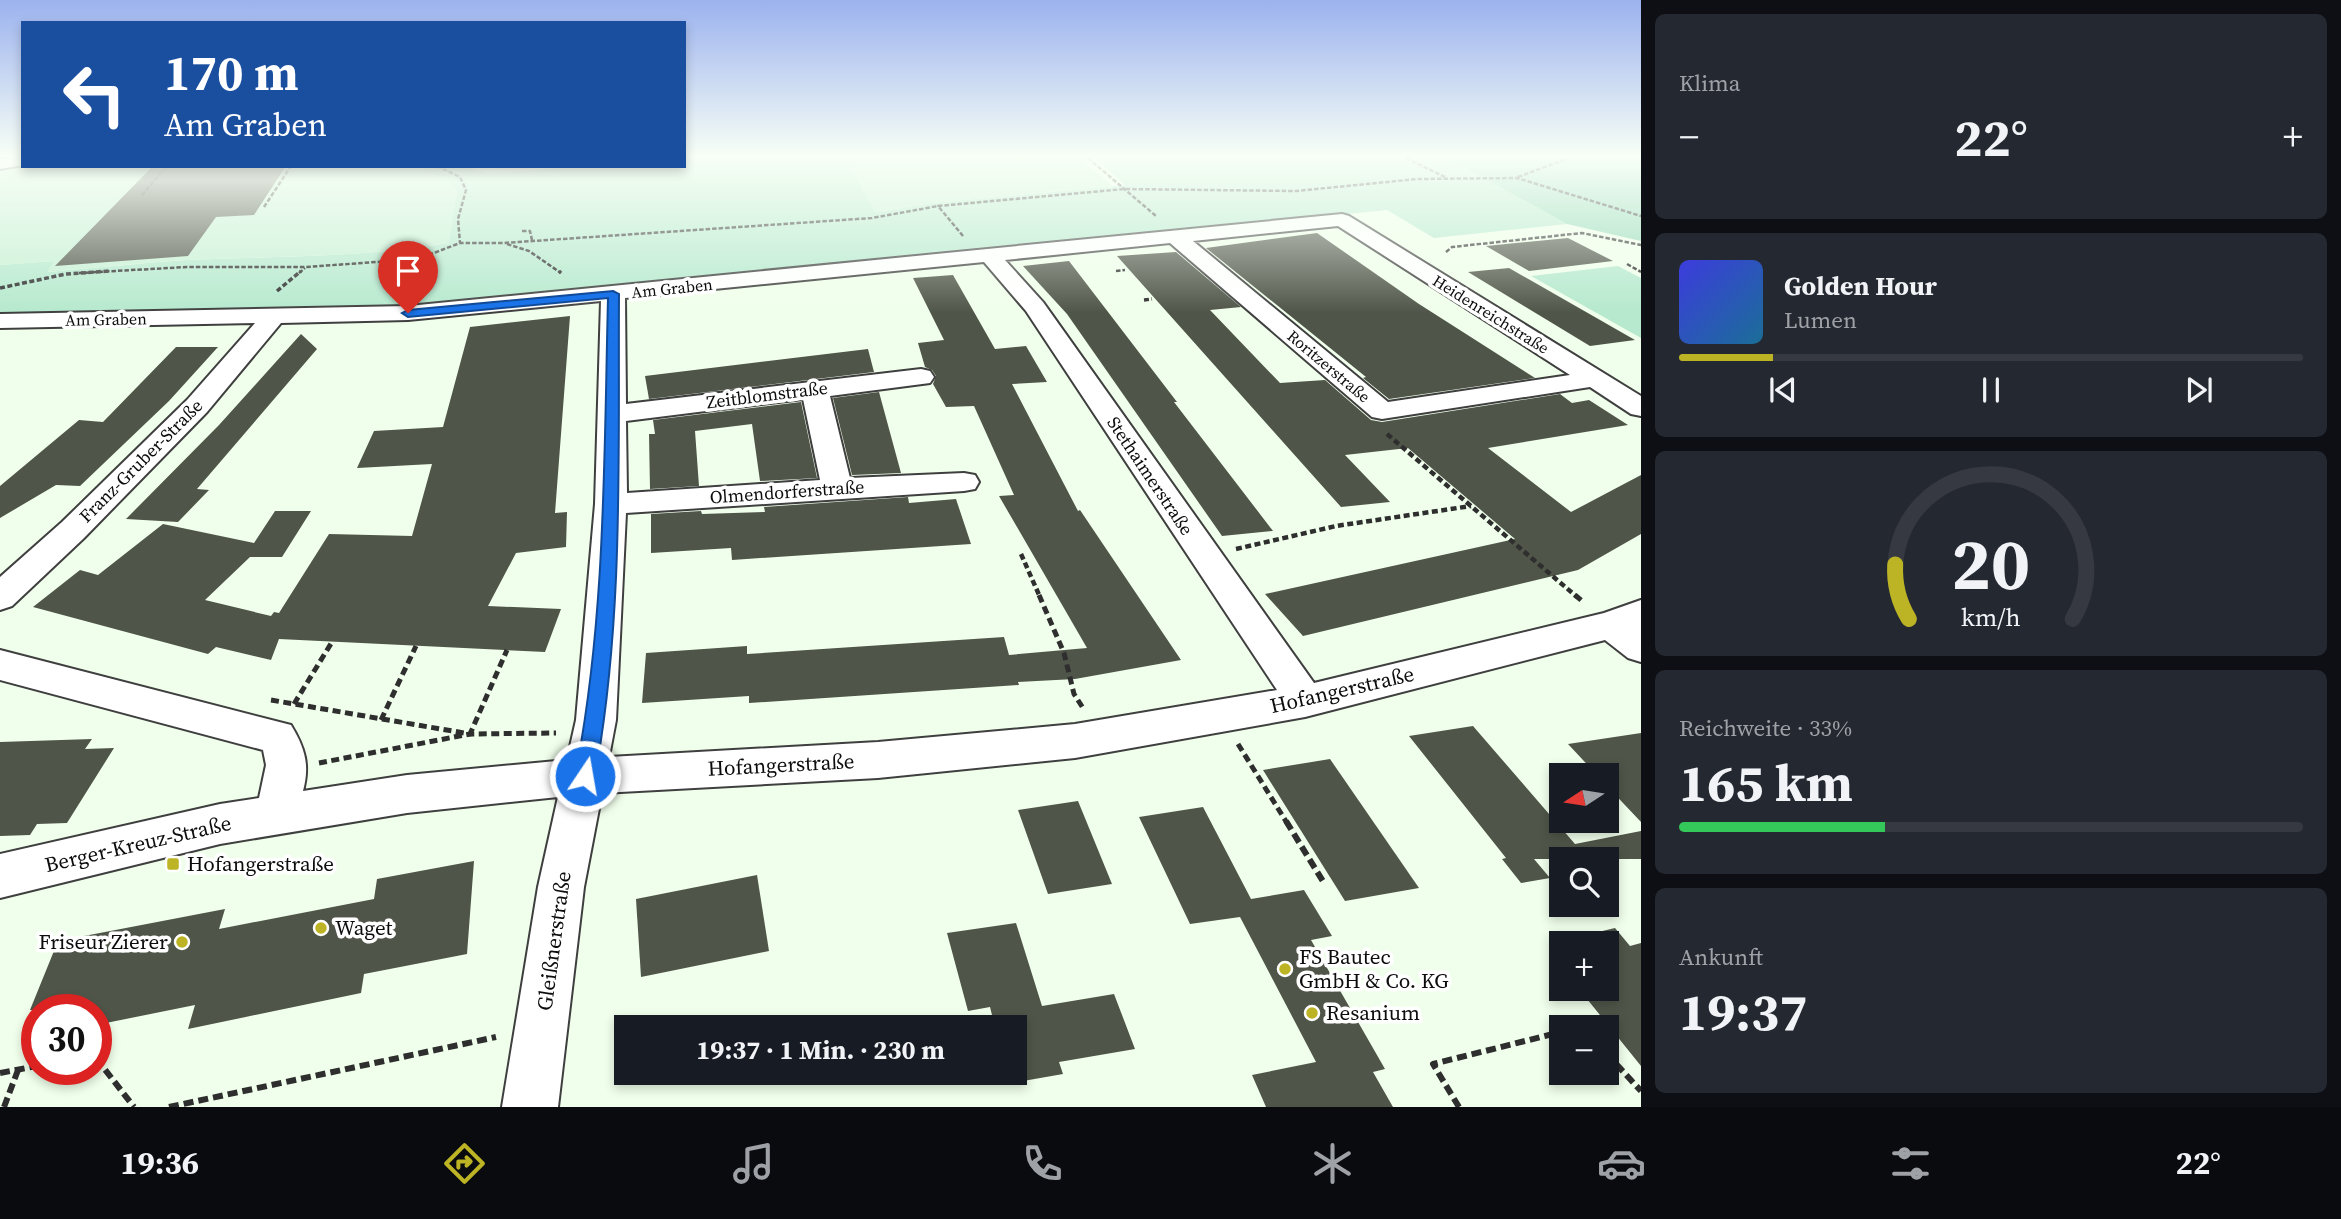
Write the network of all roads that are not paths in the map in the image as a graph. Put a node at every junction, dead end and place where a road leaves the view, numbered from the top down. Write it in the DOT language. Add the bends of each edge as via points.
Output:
graph roads {
  1 [pos="1342,220"];
  2 [pos="1175,237"];
  3 [pos="990,256"];
  4 [pos="598,295"];
  5 [pos="274,316"];
  6 [pos="0,321"];
  7 [pos="921,377"];
  8 [pos="1594,379"];
  9 [pos="815,390"];
  10 [pos="1641,408"];
  11 [pos="613,414"];
  12 [pos="964,482"];
  13 [pos="837,488"];
  14 [pos="611,504"];
  15 [pos="0,597"];
  16 [pos="1631,629"];
  17 [pos="0,665"];
  18 [pos="1305,701"];
  19 [pos="590,754"];
  20 [pos="276,814"];
  21 [pos="0,876"];
  22 [pos="530,1107"];
  1 -- 2 [label="street, Am Graben"];
  1 -- 8 [label="street, Heidenreichstraße"];
  2 -- 3 [label="street, Am Graben"];
  2 -- 8 [label="street, Roritzerstraße" via="1382,411"];
  3 -- 4 [label="street, Am Graben"];
  3 -- 18 [label="street, Stethaimerstraße" via="1035,307"];
  4 -- 5 [label="street, Am Graben" via="408,313"];
  4 -- 11 [label="street, Gleißnerstraße"];
  5 -- 6 [label="street, Am Graben"];
  5 -- 15 [label="street, Franz-Gruber-Straße" via="197,406"];
  7 -- 9 [label="street, Zeitblomstraße"];
  8 -- 10 [label="street, Heidenreichstraße"];
  9 -- 11 [label="street, Zeitblomstraße"];
  9 -- 13 [label="street"];
  11 -- 14 [label="street, Gleißnerstraße"];
  12 -- 13 [label="street, Olmendorferstraße"];
  13 -- 14 [label="street, Olmendorferstraße"];
  14 -- 19 [label="street, Gleißnerstraße"];
  16 -- 18 [label="street, Hofangerstraße"];
  17 -- 20 [label="street" via="277,737 286,750 288,770"];
  18 -- 19 [label="street, Hofangerstraße" via="1099,737 878,760"];
  19 -- 20 [label="street, Hofangerstraße" via="407,794"];
  19 -- 22 [label="street, Gleißnerstraße" via="561,887"];
  20 -- 21 [label="street, Berger-Kreuz-Straße"];
}
